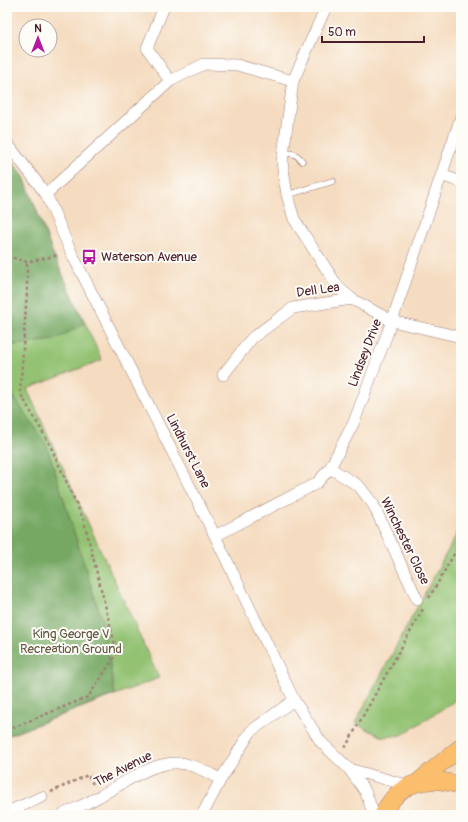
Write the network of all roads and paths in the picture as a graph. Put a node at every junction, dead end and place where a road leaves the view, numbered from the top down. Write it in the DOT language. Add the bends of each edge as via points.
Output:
graph roads {
  1 [pos="164,7"];
  2 [pos="326,7"];
  3 [pos="170,81"];
  4 [pos="293,81"];
  5 [pos="461,117"];
  6 [pos="7,143"];
  7 [pos="283,153"];
  8 [pos="302,161"];
  9 [pos="441,175"];
  10 [pos="333,181"];
  11 [pos="461,182"];
  12 [pos="46,194"];
  13 [pos="287,195"];
  14 [pos="71,252"];
  15 [pos="7,256"];
  16 [pos="27,262"];
  17 [pos="352,299"];
  18 [pos="392,321"];
  19 [pos="461,337"];
  20 [pos="223,375"];
  21 [pos="330,468"];
  22 [pos="215,536"];
  23 [pos="461,542"];
  24 [pos="417,598"];
  25 [pos="294,700"];
  26 [pos="7,730"];
  27 [pos="461,747"];
  28 [pos="339,759"];
  29 [pos="348,768"];
  30 [pos="221,779"];
  31 [pos="414,784"];
  32 [pos="461,786"];
  33 [pos="42,797"];
  34 [pos="99,797"];
  35 [pos="19,811"];
  36 [pos="7,812"];
  37 [pos="62,815"];
  38 [pos="202,815"];
  39 [pos="374,815"];
  40 [pos="383,815"];
  1 -- 3 [label="street" via="147,48"];
  2 -- 4 [label="street"];
  3 -- 4 [label="street" via="204,64 237,65"];
  3 -- 12 [label="street"];
  4 -- 7 [label="street"];
  5 -- 9 [label="street, Lindsey Drive"];
  6 -- 12 [label="street, Lindhurst Lane"];
  7 -- 8 [label="lane" via="298,155"];
  7 -- 13 [label="street"];
  9 -- 11 [label="street"];
  9 -- 18 [label="street, Lindsey Drive"];
  10 -- 13 [label="lane"];
  12 -- 14 [label="street, Lindhurst Lane"];
  13 -- 17 [label="street" via="294,219 338,287"];
  14 -- 16 [label="path"];
  14 -- 22 [label="street, Lindhurst Lane"];
  15 -- 16 [label="path"];
  16 -- 26 [label="path" via="20,393 50,445 84,521 117,653 88,697"];
  17 -- 18 [label="street, Dell Lea"];
  17 -- 20 [label="street, Dell Lea" via="293,308 252,338"];
  18 -- 19 [label="street, Dell Lea"];
  18 -- 21 [label="street, Lindsey Drive" via="354,422"];
  21 -- 22 [label="street, Lindsey Drive" via="317,483"];
  21 -- 24 [label="street, Winchester Close" via="360,486 373,504"];
  22 -- 25 [label="street, Lindhurst Lane"];
  23 -- 28 [label="path"];
  25 -- 28 [label="street, Lindhurst Lane" via="321,742"];
  25 -- 30 [label="street" via="251,731"];
  27 -- 31 [label="main road"];
  28 -- 29 [label="street, Lindhurst Lane"];
  29 -- 31 [label="street, Lindhurst Lane"];
  29 -- 39 [label="street, Lindhurst Lane" via="365,791"];
  30 -- 34 [label="street, The Avenue" via="196,767 176,763 140,774"];
  30 -- 38 [label="street"];
  31 -- 32 [label="main road" via="433,780 448,781"];
  31 -- 40 [label="main road" via="395,796"];
  33 -- 34 [label="path" via="88,775"];
  33 -- 35 [label="street"];
  34 -- 37 [label="street, The Avenue"];
  35 -- 36 [label="street"];
}
